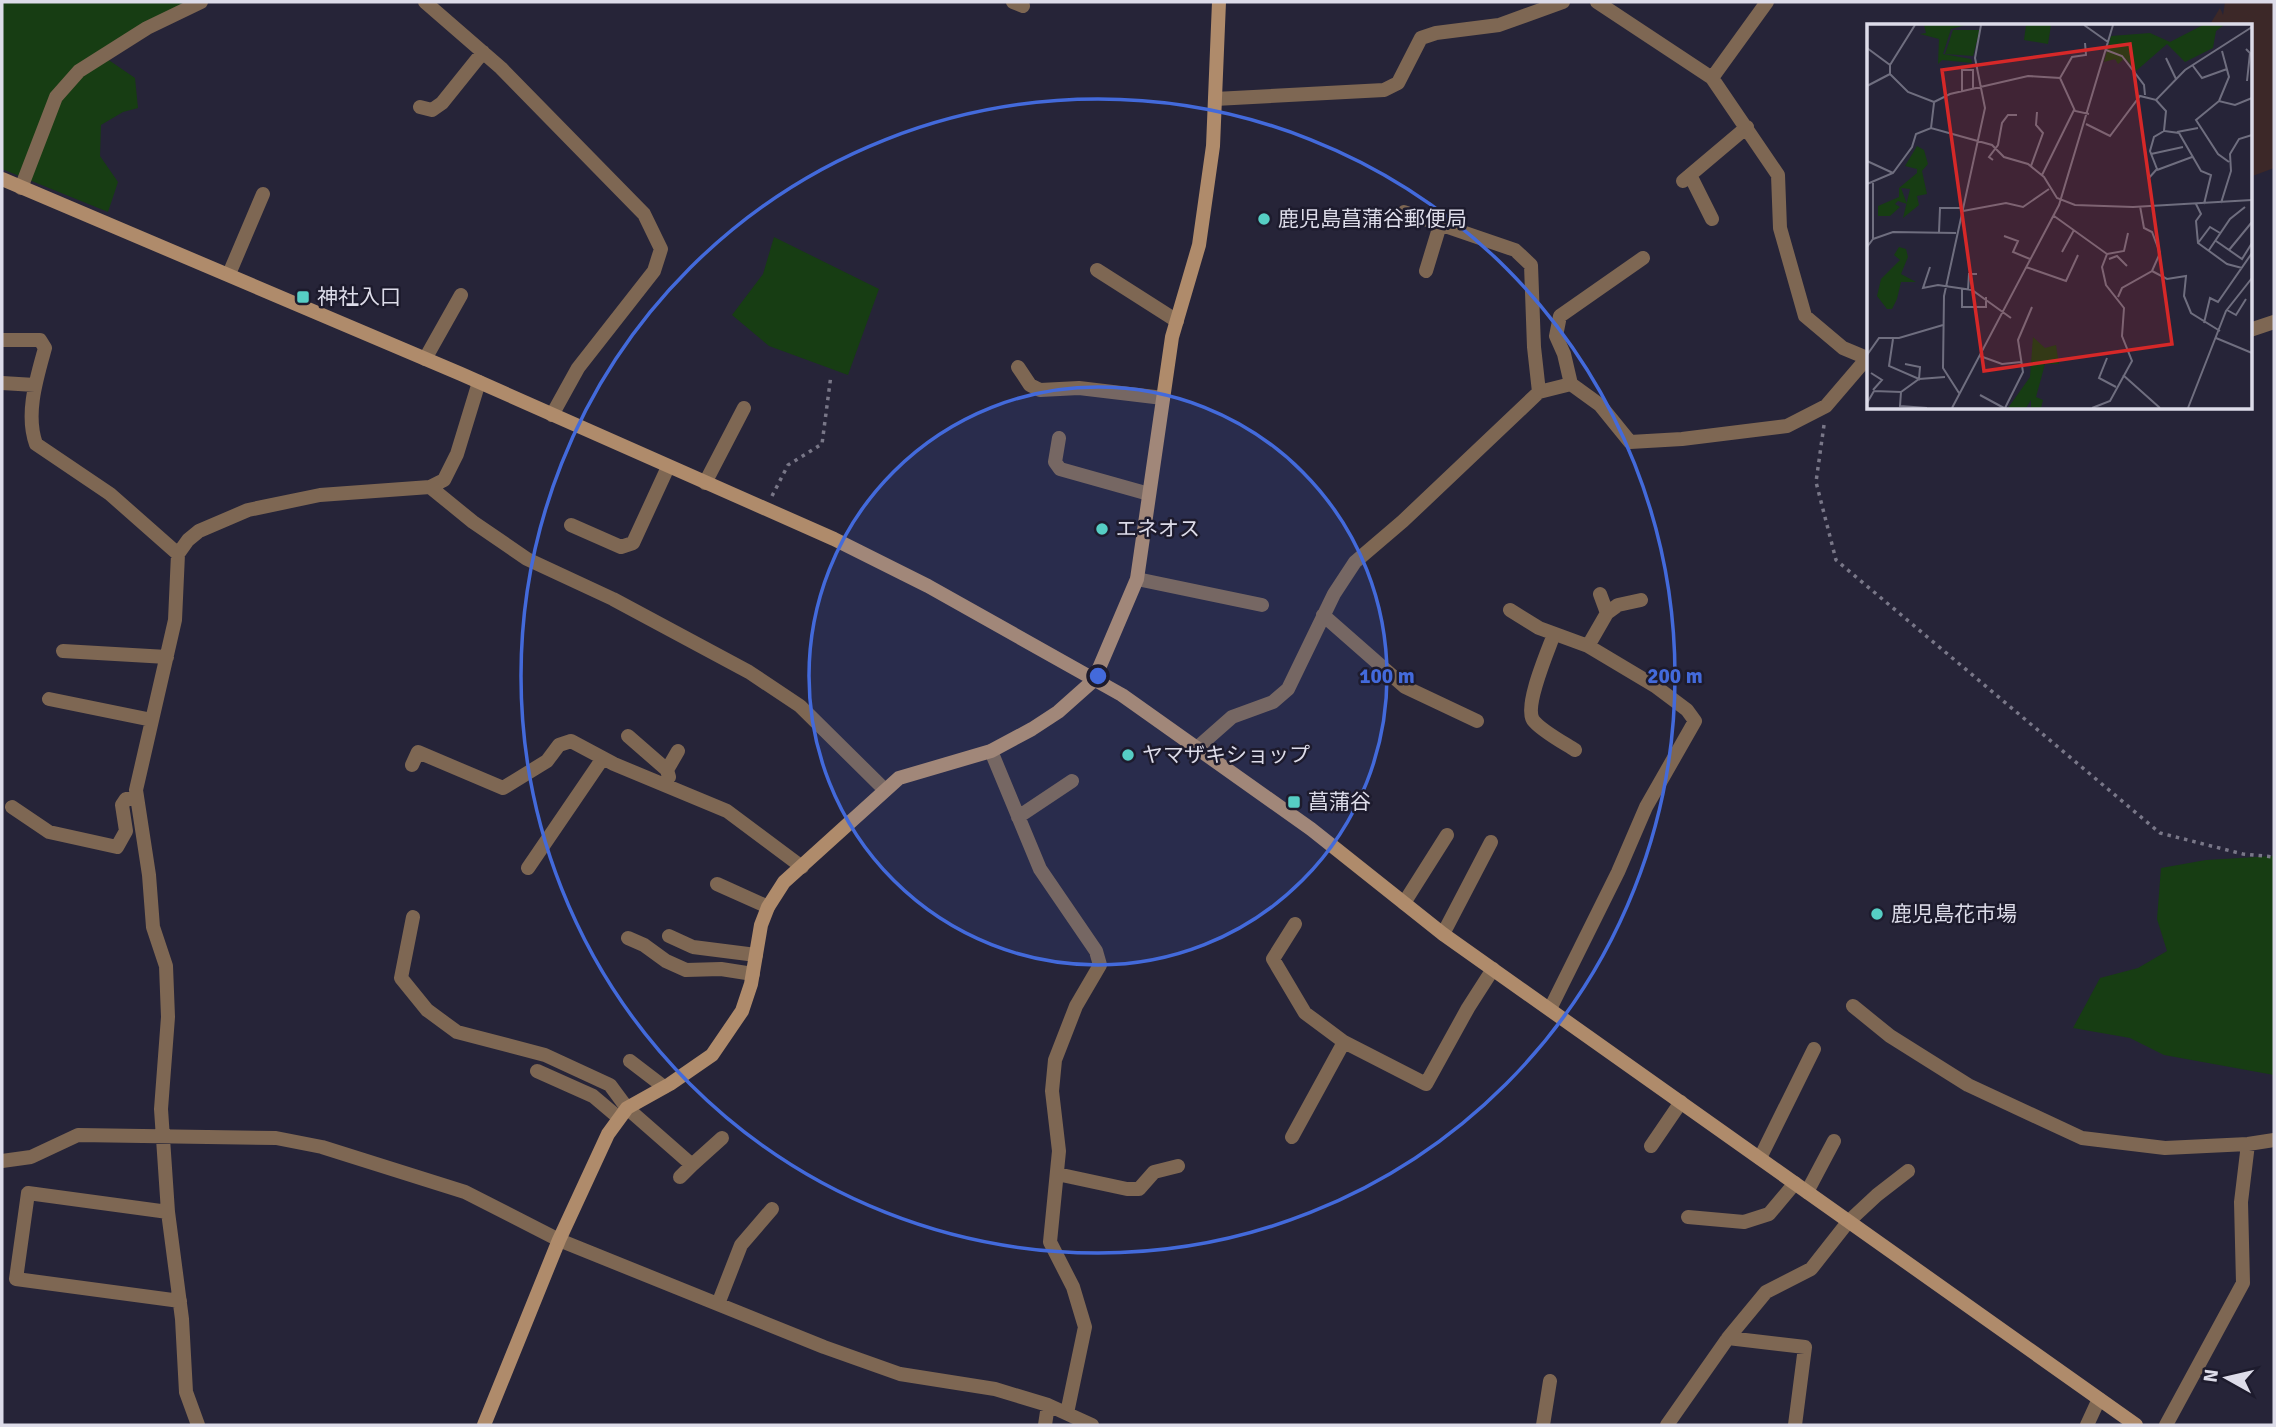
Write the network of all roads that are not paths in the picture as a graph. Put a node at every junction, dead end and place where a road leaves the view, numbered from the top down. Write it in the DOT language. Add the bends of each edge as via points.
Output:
graph roads {
  1 [pos="201,2"];
  2 [pos="425,2"];
  3 [pos="1219,2"];
  4 [pos="1563,2"];
  5 [pos="1597,2"];
  6 [pos="1767,2"];
  7 [pos="483,52"];
  8 [pos="1712,78"];
  9 [pos="1216,99"];
  10 [pos="420,107"];
  11 [pos="1747,127"];
  12 [pos="2,179"];
  13 [pos="22,188"];
  14 [pos="263,194"];
  15 [pos="1404,212"];
  16 [pos="1712,219"];
  17 [pos="1440,225"];
  18 [pos="1643,258"];
  19 [pos="1097,270"];
  20 [pos="1426,271"];
  21 [pos="229,274"];
  22 [pos="461,295"];
  23 [pos="1177,321"];
  24 [pos="2274,322"];
  25 [pos="2252,329"];
  26 [pos="2,340"];
  27 [pos="1867,358"];
  28 [pos="425,359"];
  29 [pos="1867,359"];
  30 [pos="1017,367"];
  31 [pos="479,382"];
  32 [pos="2,383"];
  33 [pos="1572,384"];
  34 [pos="35,385"];
  35 [pos="1539,392"];
  36 [pos="1163,398"];
  37 [pos="744,408"];
  38 [pos="552,415"];
  39 [pos="1059,438"];
  40 [pos="668,467"];
  41 [pos="705,483"];
  42 [pos="430,487"];
  43 [pos="1149,494"];
  44 [pos="571,525"];
  45 [pos="178,554"];
  46 [pos="1137,579"];
  47 [pos="1600,594"];
  48 [pos="1641,600"];
  49 [pos="1262,605"];
  50 [pos="1510,610"];
  51 [pos="1607,614"];
  52 [pos="1323,615"];
  53 [pos="1554,634"];
  54 [pos="1588,646"];
  55 [pos="63,651"];
  56 [pos="167,657"];
  57 [pos="1094,680"];
  58 [pos="49,699"];
  59 [pos="152,720"];
  60 [pos="1477,721"];
  61 [pos="628,736"];
  62 [pos="1198,747"];
  63 [pos="1575,750"];
  64 [pos="678,751"];
  65 [pos="991,751"];
  66 [pos="603,758"];
  67 [pos="412,765"];
  68 [pos="667,770"];
  69 [pos="1072,781"];
  70 [pos="672,788"];
  71 [pos="885,790"];
  72 [pos="137,798"];
  73 [pos="12,807"];
  74 [pos="1018,817"];
  75 [pos="1447,835"];
  76 [pos="1491,842"];
  77 [pos="802,867"];
  78 [pos="528,869"];
  79 [pos="717,884"];
  80 [pos="1404,903"];
  81 [pos="768,907"];
  82 [pos="412,917"];
  83 [pos="1295,923"];
  84 [pos="1443,934"];
  85 [pos="669,936"];
  86 [pos="628,938"];
  87 [pos="756,955"];
  88 [pos="1493,969"];
  89 [pos="753,974"];
  90 [pos="1853,1006"];
  91 [pos="1550,1009"];
  92 [pos="1344,1042"];
  93 [pos="1814,1049"];
  94 [pos="629,1060"];
  95 [pos="537,1071"];
  96 [pos="664,1087"];
  97 [pos="1681,1102"];
  98 [pos="623,1113"];
  99 [pos="1292,1137"];
  100 [pos="164,1138"];
  101 [pos="722,1138"];
  102 [pos="1834,1140"];
  103 [pos="2274,1140"];
  104 [pos="2248,1144"];
  105 [pos="1651,1146"];
  106 [pos="1760,1158"];
  107 [pos="2,1161"];
  108 [pos="692,1165"];
  109 [pos="1178,1166"];
  110 [pos="1908,1171"];
  111 [pos="1057,1174"];
  112 [pos="680,1177"];
  113 [pos="1801,1188"];
  114 [pos="772,1209"];
  115 [pos="168,1212"];
  116 [pos="1688,1217"];
  117 [pos="1848,1222"];
  118 [pos="559,1240"];
  119 [pos="180,1301"];
  120 [pos="718,1304"];
  121 [pos="1728,1338"];
  122 [pos="1550,1381"];
  123 [pos="2099,1399"];
  124 [pos="1048,1405"];
  125 [pos="1067,1413"];
  126 [pos="198,1425"];
  127 [pos="484,1425"];
  128 [pos="1045,1425"];
  129 [pos="1092,1425"];
  130 [pos="1544,1425"];
  131 [pos="1668,1425"];
  132 [pos="1795,1425"];
  133 [pos="2087,1425"];
  134 [pos="2136,1425"];
  135 [pos="2166,1425"];
  1 -- 13 [label="street" via="147,28 79,71 56,97"];
  2 -- 7 [label="street"];
  3 -- 9 [label="street"];
  4 -- 9 [label="street" via="1499,25 1421,38 1398,83 1384,89"];
  5 -- 8 [label="street"];
  6 -- 8 [label="street"];
  7 -- 10 [label="street" via="442,103 432,110"];
  7 -- 38 [label="street" via="644,214 661,248 654,271 579,368"];
  8 -- 11 [label="street"];
  9 -- 23 [label="street" via="1199,245"];
  11 -- 16 [label="street" via="1686,178"];
  11 -- 27 [label="street" via="1778,175 1780,228 1805,316 1843,348"];
  12 -- 13 [label="street"];
  13 -- 21 [label="street"];
  14 -- 21 [label="street"];
  15 -- 17 [label="street"];
  17 -- 20 [label="street"];
  17 -- 35 [label="street" via="1515,250 1531,265"];
  18 -- 33 [label="street" via="1560,316 1556,336"];
  19 -- 23 [label="street"];
  21 -- 28 [label="street"];
  22 -- 28 [label="street"];
  23 -- 36 [label="street"];
  24 -- 25 [label="street"];
  26 -- 34 [label="street" via="40,340 45,348"];
  28 -- 31 [label="street"];
  29 -- 33 [label="street" via="1826,406 1787,426 1682,439 1630,442 1600,405"];
  30 -- 36 [label="street" via="1030,385 1040,390 1079,388"];
  31 -- 38 [label="street"];
  31 -- 42 [label="street" via="457,454 444,481"];
  32 -- 34 [label="street"];
  33 -- 35 [label="street"];
  34 -- 45 [label="street" via="31,432 36,444 110,494"];
  35 -- 52 [label="street" via="1355,562"];
  36 -- 43 [label="street"];
  37 -- 41 [label="street"];
  38 -- 40 [label="street"];
  39 -- 43 [label="street" via="1055,462 1060,470"];
  40 -- 41 [label="street"];
  40 -- 44 [label="street" via="633,543 621,547"];
  41 -- 57 [label="street" via="928,586"];
  42 -- 45 [label="street" via="320,495 248,510 199,531"];
  42 -- 71 [label="street" via="527,559 749,671 800,706"];
  43 -- 46 [label="street"];
  45 -- 56 [label="street" via="175,620"];
  46 -- 49 [label="street"];
  46 -- 57 [label="street"];
  47 -- 51 [label="street"];
  48 -- 51 [label="street" via="1618,605"];
  50 -- 53 [label="street"];
  51 -- 54 [label="street"];
  52 -- 60 [label="street" via="1405,687"];
  52 -- 62 [label="street" via="1288,689 1273,702 1232,717"];
  53 -- 54 [label="street"];
  53 -- 63 [label="street" via="1530,713 1534,722"];
  54 -- 91 [label="street" via="1655,686 1695,721 1646,807"];
  55 -- 56 [label="street"];
  56 -- 59 [label="street"];
  57 -- 62 [label="street"];
  57 -- 65 [label="street" via="1058,712"];
  58 -- 59 [label="street"];
  59 -- 72 [label="street"];
  61 -- 68 [label="street"];
  62 -- 80 [label="street"];
  64 -- 68 [label="street"];
  65 -- 71 [label="street" via="899,778"];
  65 -- 74 [label="street"];
  66 -- 67 [label="street" via="571,741 559,745 547,761 503,788 418,752"];
  66 -- 70 [label="street"];
  66 -- 78 [label="street"];
  68 -- 70 [label="street"];
  69 -- 74 [label="street"];
  70 -- 77 [label="street" via="727,811"];
  71 -- 77 [label="street"];
  72 -- 73 [label="street" via="126,799 122,805 126,831 117,847 49,832"];
  72 -- 100 [label="street" via="153,927 166,965 168,1017 160,1109"];
  74 -- 111 [label="street" via="1040,869 1096,951 1100,965 1076,1006 1055,1060 1052,1091"];
  75 -- 80 [label="street"];
  76 -- 84 [label="street"];
  77 -- 81 [label="street"];
  79 -- 81 [label="street"];
  80 -- 84 [label="street"];
  81 -- 87 [label="street"];
  82 -- 98 [label="street" via="401,978 427,1010 457,1032 545,1055 610,1085"];
  83 -- 92 [label="street" via="1273,959 1305,1013"];
  84 -- 88 [label="street"];
  85 -- 87 [label="street" via="693,947"];
  86 -- 89 [label="street" via="686,970"];
  87 -- 89 [label="street"];
  88 -- 91 [label="street"];
  88 -- 92 [label="street" via="1426,1084"];
  89 -- 96 [label="street" via="742,1011 712,1055"];
  90 -- 104 [label="street" via="1890,1036 1968,1085 2082,1138 2165,1148"];
  91 -- 97 [label="street"];
  92 -- 99 [label="street"];
  93 -- 106 [label="street"];
  94 -- 96 [label="street"];
  95 -- 98 [label="street"];
  96 -- 98 [label="street"];
  97 -- 105 [label="street"];
  97 -- 106 [label="street"];
  98 -- 108 [label="street"];
  98 -- 118 [label="street" via="608,1134"];
  100 -- 107 [label="street" via="78,1135 31,1157"];
  100 -- 115 [label="street"];
  100 -- 118 [label="street" via="276,1138 322,1147 465,1192"];
  101 -- 108 [label="street"];
  102 -- 113 [label="street"];
  103 -- 104 [label="street"];
  104 -- 135 [label="street" via="2241,1202 2243,1283"];
  106 -- 113 [label="street"];
  108 -- 112 [label="street"];
  109 -- 111 [label="street" via="1154,1172 1139,1189"];
  110 -- 117 [label="street"];
  111 -- 125 [label="street" via="1050,1242 1073,1287 1085,1327"];
  113 -- 116 [label="street" via="1769,1214 1744,1222"];
  113 -- 117 [label="street"];
  114 -- 120 [label="street" via="741,1245"];
  115 -- 119 [label="street"];
  115 -- 119 [label="street" via="27,1193 16,1279"];
  117 -- 121 [label="street" via="1811,1269 1766,1292"];
  117 -- 123 [label="street"];
  118 -- 120 [label="street"];
  118 -- 127 [label="street"];
  119 -- 126 [label="street" via="186,1392"];
  120 -- 124 [label="street" via="900,1374 995,1389"];
  121 -- 131 [label="street"];
  121 -- 132 [label="street" via="1805,1347"];
  122 -- 130 [label="street"];
  123 -- 133 [label="street"];
  123 -- 134 [label="street"];
  124 -- 125 [label="street"];
  124 -- 128 [label="street"];
  125 -- 129 [label="street"];
}
